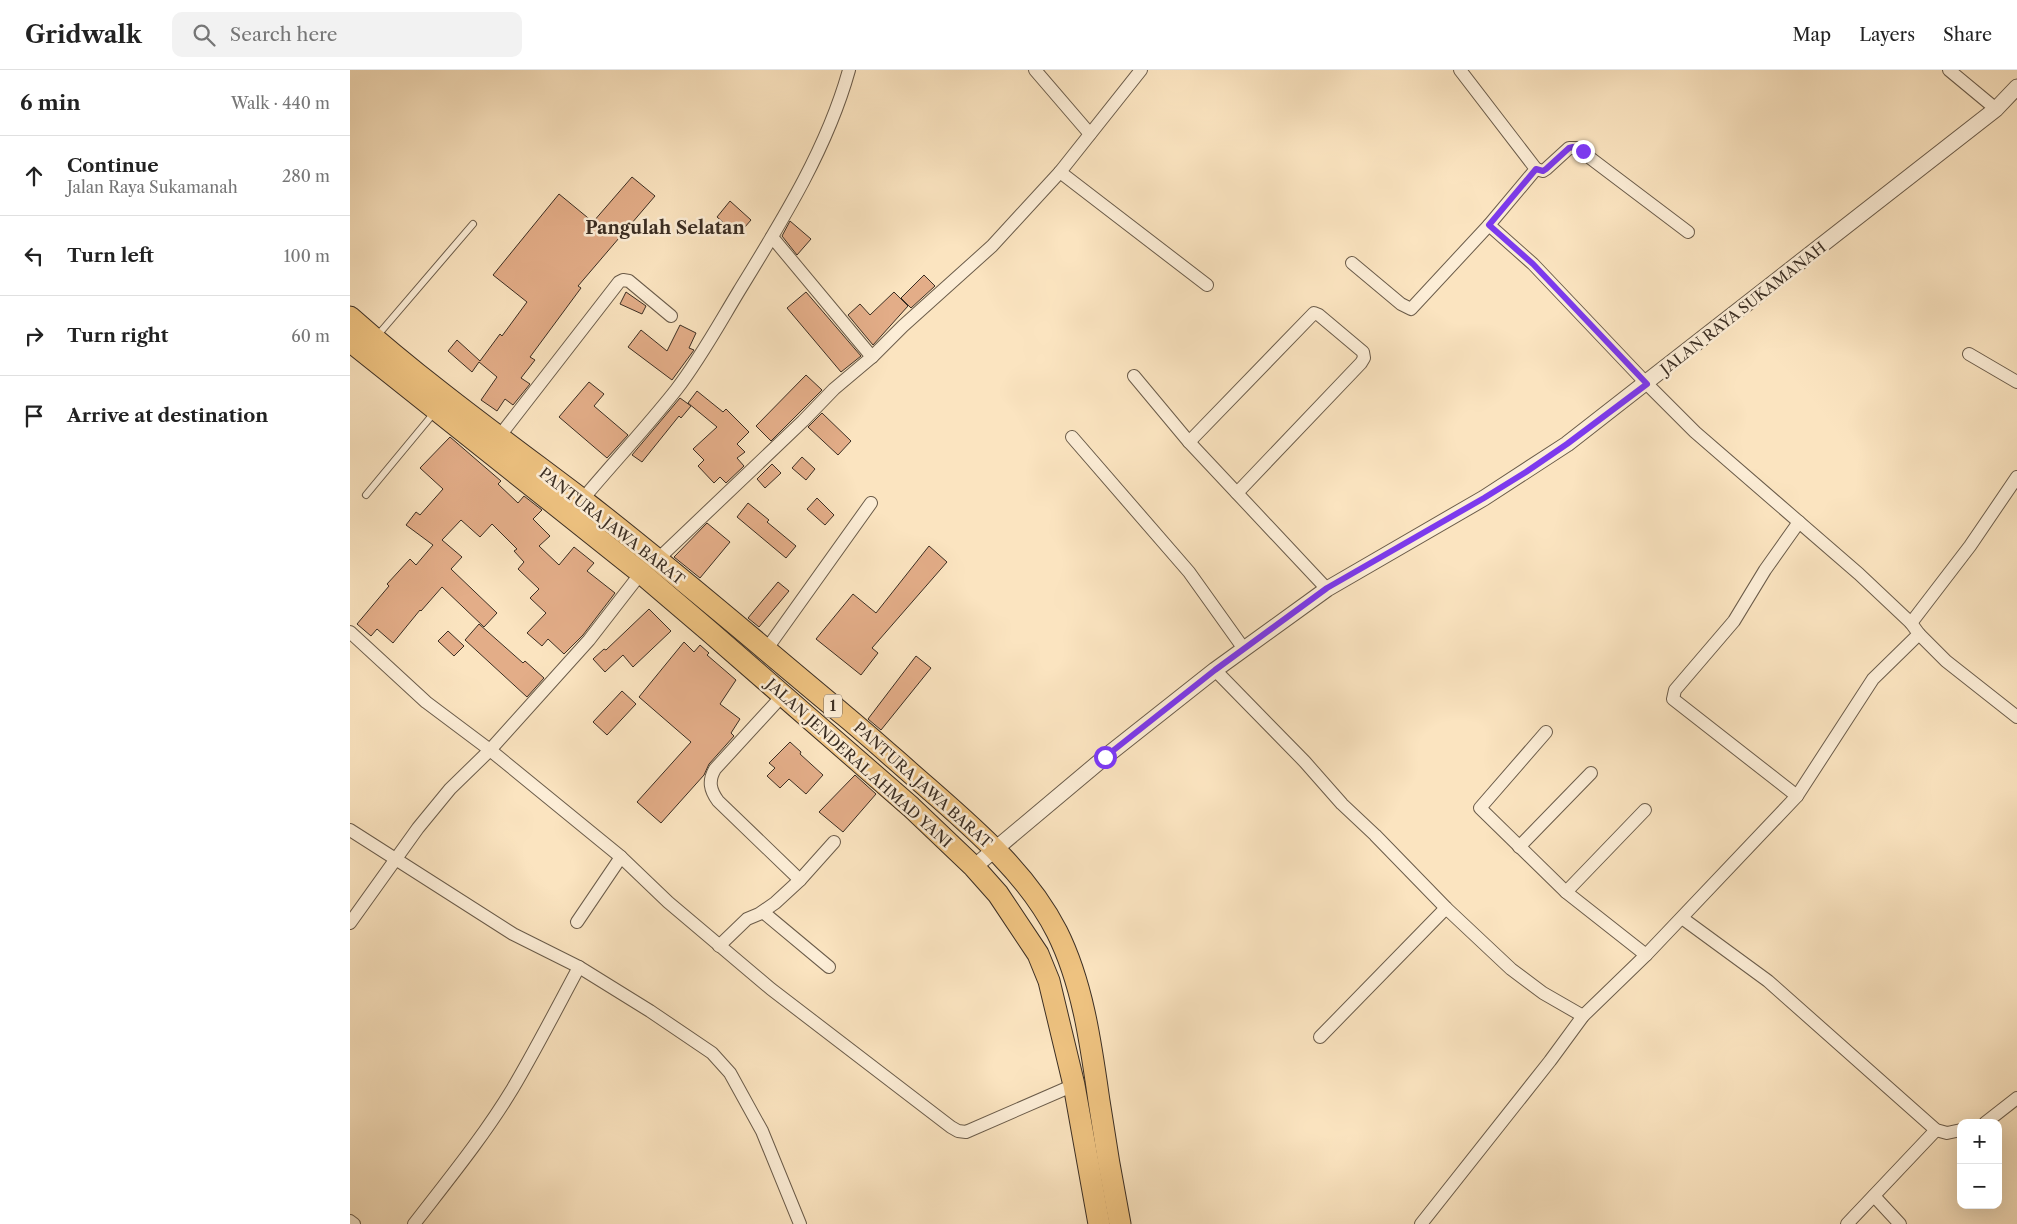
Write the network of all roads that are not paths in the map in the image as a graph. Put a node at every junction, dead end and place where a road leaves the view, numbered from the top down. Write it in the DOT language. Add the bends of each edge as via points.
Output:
graph roads {
  1 [pos="849,70"];
  2 [pos="1036,70"];
  3 [pos="1140,70"];
  4 [pos="1460,70"];
  5 [pos="1949,70"];
  6 [pos="2015,93"];
  7 [pos="1996,109"];
  8 [pos="1090,134"];
  9 [pos="1536,169"];
  10 [pos="1060,172"];
  11 [pos="473,224"];
  12 [pos="1489,225"];
  13 [pos="1688,232"];
  14 [pos="772,237"];
  15 [pos="1352,263"];
  16 [pos="1207,285"];
  17 [pos="671,316"];
  18 [pos="350,317"];
  19 [pos="374,339"];
  20 [pos="350,341"];
  21 [pos="1969,354"];
  22 [pos="872,356"];
  23 [pos="1134,376"];
  24 [pos="2017,382"];
  25 [pos="1647,384"];
  26 [pos="437,410"];
  27 [pos="498,438"];
  28 [pos="1072,438"];
  29 [pos="1189,442"];
  30 [pos="2017,477"];
  31 [pos="1237,493"];
  32 [pos="366,494"];
  33 [pos="582,500"];
  34 [pos="871,502"];
  35 [pos="1799,522"];
  36 [pos="649,567"];
  37 [pos="1327,588"];
  38 [pos="1911,623"];
  39 [pos="350,632"];
  40 [pos="1919,634"];
  41 [pos="1244,649"];
  42 [pos="766,650"];
  43 [pos="1215,670"];
  44 [pos="783,695"];
  45 [pos="2017,717"];
  46 [pos="1546,732"];
  47 [pos="490,750"];
  48 [pos="1591,773"];
  49 [pos="1797,796"];
  50 [pos="1646,810"];
  51 [pos="350,830"];
  52 [pos="834,842"];
  53 [pos="1519,847"];
  54 [pos="995,849"];
  55 [pos="621,857"];
  56 [pos="396,859"];
  57 [pos="974,867"];
  58 [pos="800,880"];
  59 [pos="1566,892"];
  60 [pos="1446,908"];
  61 [pos="763,912"];
  62 [pos="1682,918"];
  63 [pos="577,922"];
  64 [pos="350,923"];
  65 [pos="719,946"];
  66 [pos="1646,955"];
  67 [pos="579,967"];
  68 [pos="829,967"];
  69 [pos="1583,1016"];
  70 [pos="1320,1037"];
  71 [pos="1074,1085"];
  72 [pos="2017,1098"];
  73 [pos="1990,1119"];
  74 [pos="1936,1130"];
  75 [pos="1957,1131"];
  76 [pos="1874,1196"];
  77 [pos="350,1221"];
  78 [pos="354,1224"];
  79 [pos="414,1224"];
  80 [pos="800,1224"];
  81 [pos="1099,1224"];
  82 [pos="1120,1224"];
  83 [pos="1420,1224"];
  84 [pos="1847,1224"];
  85 [pos="1900,1224"];
  1 -- 14 [label="street" via="818,152"];
  2 -- 8 [label="street"];
  3 -- 8 [label="street"];
  4 -- 9 [label="street"];
  5 -- 7 [label="street"];
  6 -- 7 [label="street, JALAN RAYA SUKAMANAH"];
  7 -- 25 [label="street, JALAN RAYA SUKAMANAH"];
  8 -- 10 [label="street"];
  9 -- 12 [label="street"];
  9 -- 13 [label="street" via="1543,171 1569,148 1577,148"];
  10 -- 16 [label="street"];
  10 -- 22 [label="street" via="992,246"];
  11 -- 19 [label="lane"];
  12 -- 15 [label="street" via="1411,309 1400,304"];
  12 -- 25 [label="street" via="1533,264"];
  14 -- 22 [label="street"];
  14 -- 33 [label="street" via="676,390"];
  17 -- 27 [label="street" via="628,281 619,282"];
  18 -- 19 [label="highway, PANTURA JAWA BARAT / 1"];
  19 -- 27 [label="highway, PANTURA JAWA BARAT / 1"];
  20 -- 26 [label="highway, JALAN JENDERAL AHMAD YANI / 1"];
  21 -- 24 [label="street"];
  22 -- 36 [label="street"];
  23 -- 29 [label="street"];
  25 -- 35 [label="street" via="1695,432"];
  25 -- 37 [label="street, JALAN RAYA SUKAMANAH" via="1526,472"];
  26 -- 32 [label="lane"];
  26 -- 36 [label="highway, JALAN JENDERAL AHMAD YANI / 1"];
  27 -- 33 [label="highway, PANTURA JAWA BARAT / 1"];
  28 -- 41 [label="street" via="1189,572"];
  29 -- 31 [label="street"];
  29 -- 31 [label="street" via="1314,313 1363,352 1361,363"];
  30 -- 38 [label="street" via="1970,546"];
  31 -- 37 [label="street"];
  33 -- 36 [label="highway, PANTURA JAWA BARAT / 1"];
  34 -- 42 [label="street"];
  35 -- 38 [label="street"];
  35 -- 49 [label="street" via="1734,621 1679,685 1673,698"];
  36 -- 42 [label="highway, PANTURA JAWA BARAT / 1"];
  36 -- 44 [label="highway, JALAN JENDERAL AHMAD YANI / 1"];
  36 -- 47 [label="street" via="589,640"];
  37 -- 41 [label="street, JALAN RAYA SUKAMANAH"];
  38 -- 40 [label="street"];
  39 -- 47 [label="street" via="426,702"];
  40 -- 45 [label="street"];
  40 -- 49 [label="street" via="1873,680"];
  41 -- 43 [label="street, JALAN RAYA SUKAMANAH"];
  42 -- 54 [label="highway, PANTURA JAWA BARAT / 1" via="877,742"];
  43 -- 54 [label="street, JALAN RAYA SUKAMANAH"];
  43 -- 60 [label="street"];
  44 -- 57 [label="highway, JALAN JENDERAL AHMAD YANI / 1" via="868,768"];
  44 -- 58 [label="street" via="715,769 710,782 718,801"];
  46 -- 53 [label="street" via="1480,808"];
  47 -- 55 [label="street"];
  47 -- 56 [label="street" via="450,789"];
  48 -- 53 [label="street"];
  49 -- 62 [label="street"];
  50 -- 59 [label="street"];
  51 -- 56 [label="street"];
  52 -- 58 [label="street"];
  53 -- 59 [label="street"];
  54 -- 57 [label="street, JALAN RAYA SUKAMANAH"];
  54 -- 82 [label="highway, PANTURA JAWA BARAT / 1" via="1042,905 1070,964 1088,1032"];
  55 -- 63 [label="street"];
  55 -- 65 [label="street"];
  56 -- 64 [label="street"];
  56 -- 67 [label="street" via="513,934"];
  57 -- 71 [label="highway, JALAN JENDERAL AHMAD YANI / 1" via="998,894 1038,954 1054,1000"];
  58 -- 61 [label="street"];
  59 -- 66 [label="street"];
  60 -- 69 [label="street" via="1511,969"];
  60 -- 70 [label="street"];
  61 -- 65 [label="street" via="747,919"];
  61 -- 68 [label="street"];
  62 -- 66 [label="street"];
  62 -- 74 [label="street" via="1768,981"];
  65 -- 71 [label="street" via="851,1052 958,1131 966,1132"];
  66 -- 69 [label="street"];
  67 -- 79 [label="street" via="512,1090"];
  67 -- 80 [label="street" via="699,1042 730,1072 762,1131"];
  69 -- 83 [label="street"];
  71 -- 81 [label="highway, JALAN JENDERAL AHMAD YANI / 1"];
  72 -- 73 [label="street"];
  74 -- 75 [label="street" via="1947,1133"];
  74 -- 76 [label="street"];
  76 -- 84 [label="street"];
  76 -- 85 [label="street"];
  77 -- 78 [label="street"];
}
